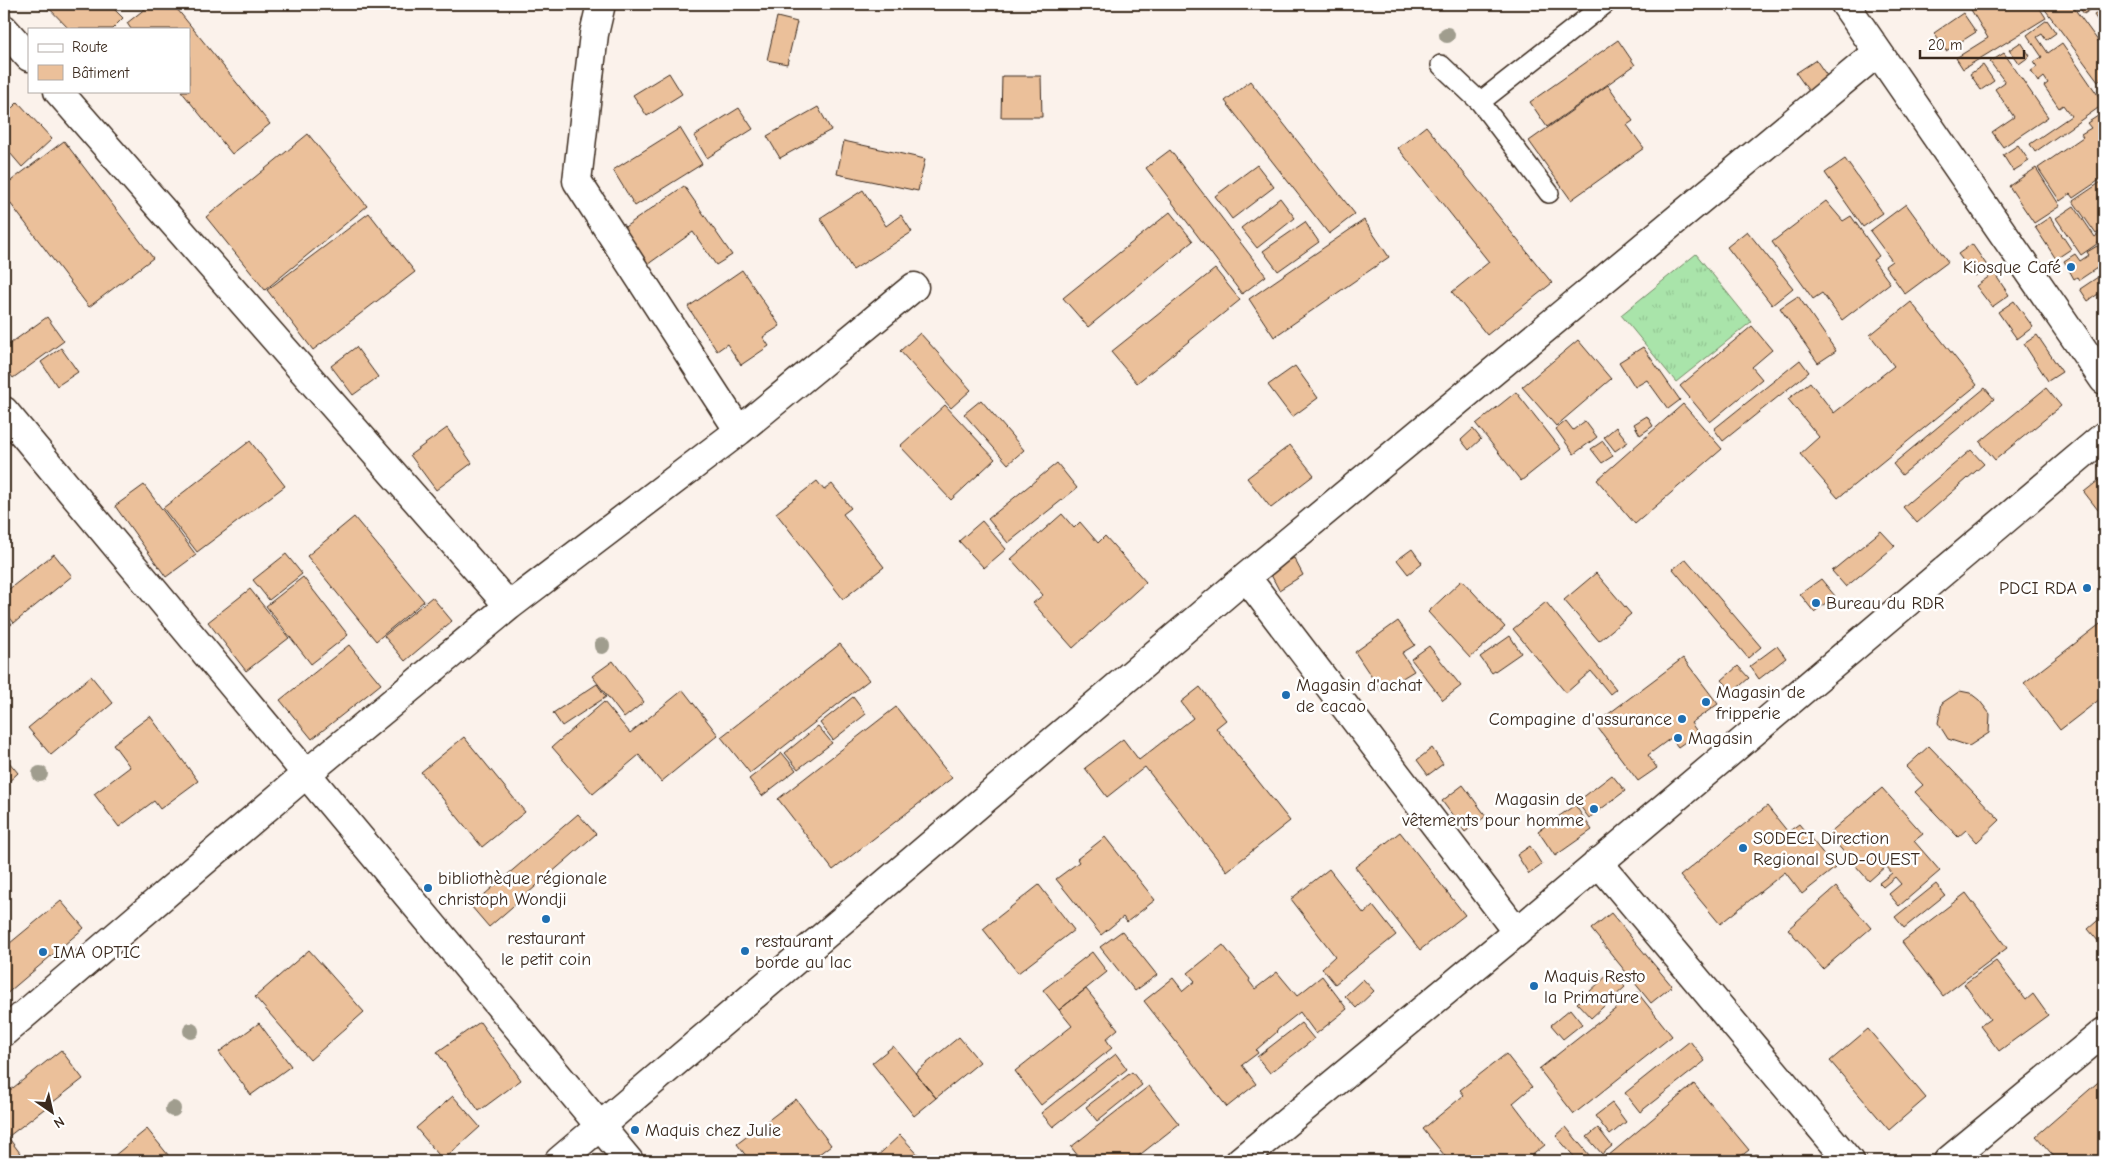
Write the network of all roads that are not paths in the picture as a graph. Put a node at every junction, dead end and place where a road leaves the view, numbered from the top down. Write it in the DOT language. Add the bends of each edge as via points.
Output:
graph roads {
  1 [pos="601,4"];
  2 [pos="1606,4"];
  3 [pos="1845,4"];
  4 [pos="4,29"];
  5 [pos="1878,52"];
  6 [pos="28,56"];
  7 [pos="1441,65"];
  8 [pos="59,92"];
  9 [pos="1480,102"];
  10 [pos="1549,194"];
  11 [pos="914,287"];
  12 [pos="2104,380"];
  13 [pos="4,411"];
  14 [pos="739,431"];
  15 [pos="2104,436"];
  16 [pos="1246,576"];
  17 [pos="509,606"];
  18 [pos="306,774"];
  19 [pos="1598,862"];
  20 [pos="1517,932"];
  21 [pos="4,1031"];
  22 [pos="2104,1032"];
  23 [pos="600,1127"];
  24 [pos="559,1161"];
  25 [pos="629,1161"];
  26 [pos="1240,1161"];
  27 [pos="1850,1161"];
  28 [pos="1948,1161"];
  1 -- 14 [label="street" via="594,34 577,181"];
  2 -- 9 [label="lane"];
  3 -- 5 [label="street"];
  4 -- 6 [label="street"];
  5 -- 12 [label="street"];
  5 -- 16 [label="street"];
  7 -- 9 [label="lane"];
  8 -- 17 [label="street"];
  9 -- 10 [label="lane"];
  11 -- 14 [label="street"];
  13 -- 18 [label="street"];
  14 -- 17 [label="street"];
  15 -- 19 [label="street"];
  16 -- 20 [label="street"];
  16 -- 23 [label="street"];
  17 -- 18 [label="street"];
  18 -- 21 [label="street"];
  18 -- 23 [label="street"];
  19 -- 20 [label="street"];
  19 -- 27 [label="street"];
  20 -- 26 [label="street"];
  22 -- 28 [label="street"];
  23 -- 24 [label="street"];
  23 -- 25 [label="street"];
}
